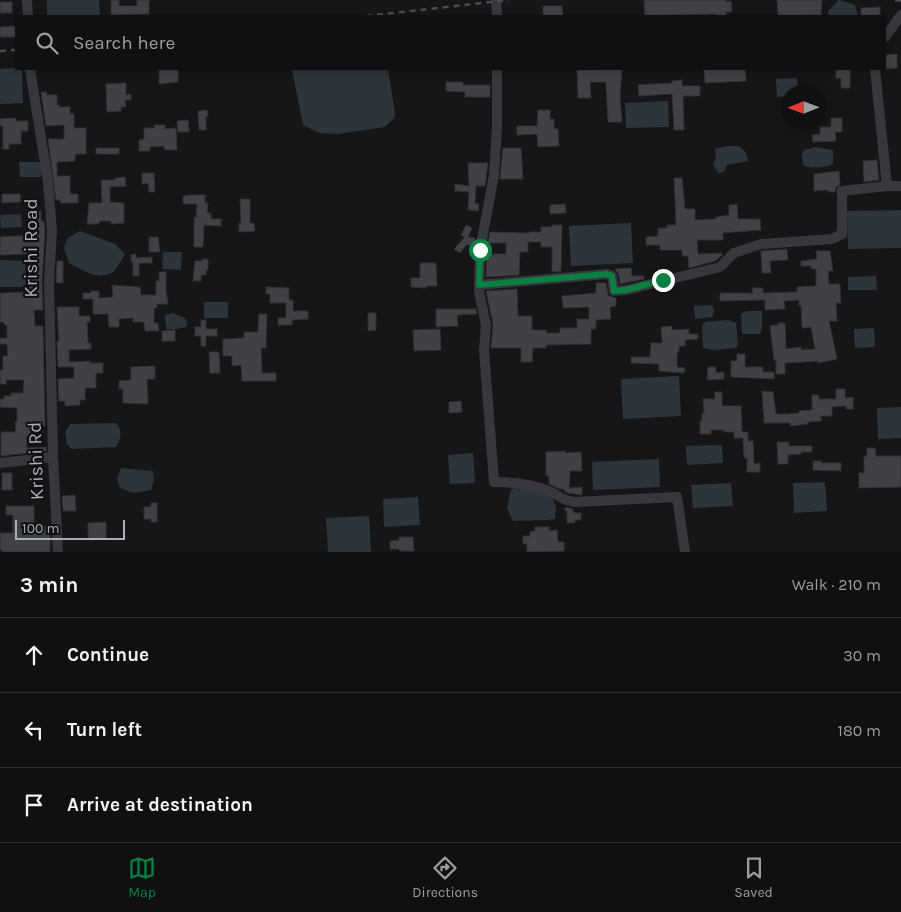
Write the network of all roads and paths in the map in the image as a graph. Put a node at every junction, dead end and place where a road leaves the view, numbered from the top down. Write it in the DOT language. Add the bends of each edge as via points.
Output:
graph roads {
  1 [pos="27,0"];
  2 [pos="496,0"];
  3 [pos="28,15"];
  4 [pos="497,15"];
  5 [pos="901,15"];
  6 [pos="886,36"];
  7 [pos="30,70"];
  8 [pos="497,70"];
  9 [pos="875,70"];
  10 [pos="887,186"];
  11 [pos="901,186"];
  12 [pos="479,285"];
  13 [pos="50,368"];
  14 [pos="53,457"];
  15 [pos="0,463"];
  16 [pos="58,552"];
  17 [pos="686,552"];
  1 -- 3 [label="street"];
  2 -- 4 [label="street"];
  5 -- 6 [label="street"];
  7 -- 13 [label="street, Krishi Road" via="48,182 52,231"];
  8 -- 12 [label="street" via="494,175 480,250"];
  9 -- 10 [label="street"];
  10 -- 11 [label="street"];
  10 -- 12 [label="street" via="842,191 840,236 761,244 734,253 720,267 626,290 614,291 612,276 607,274"];
  12 -- 17 [label="street" via="486,325 484,350 494,482 515,482 549,490 562,500 575,502 677,497"];
  13 -- 14 [label="street, Krishi Rd"];
  14 -- 15 [label="street"];
  14 -- 16 [label="street, Krishi Rd"];
}
